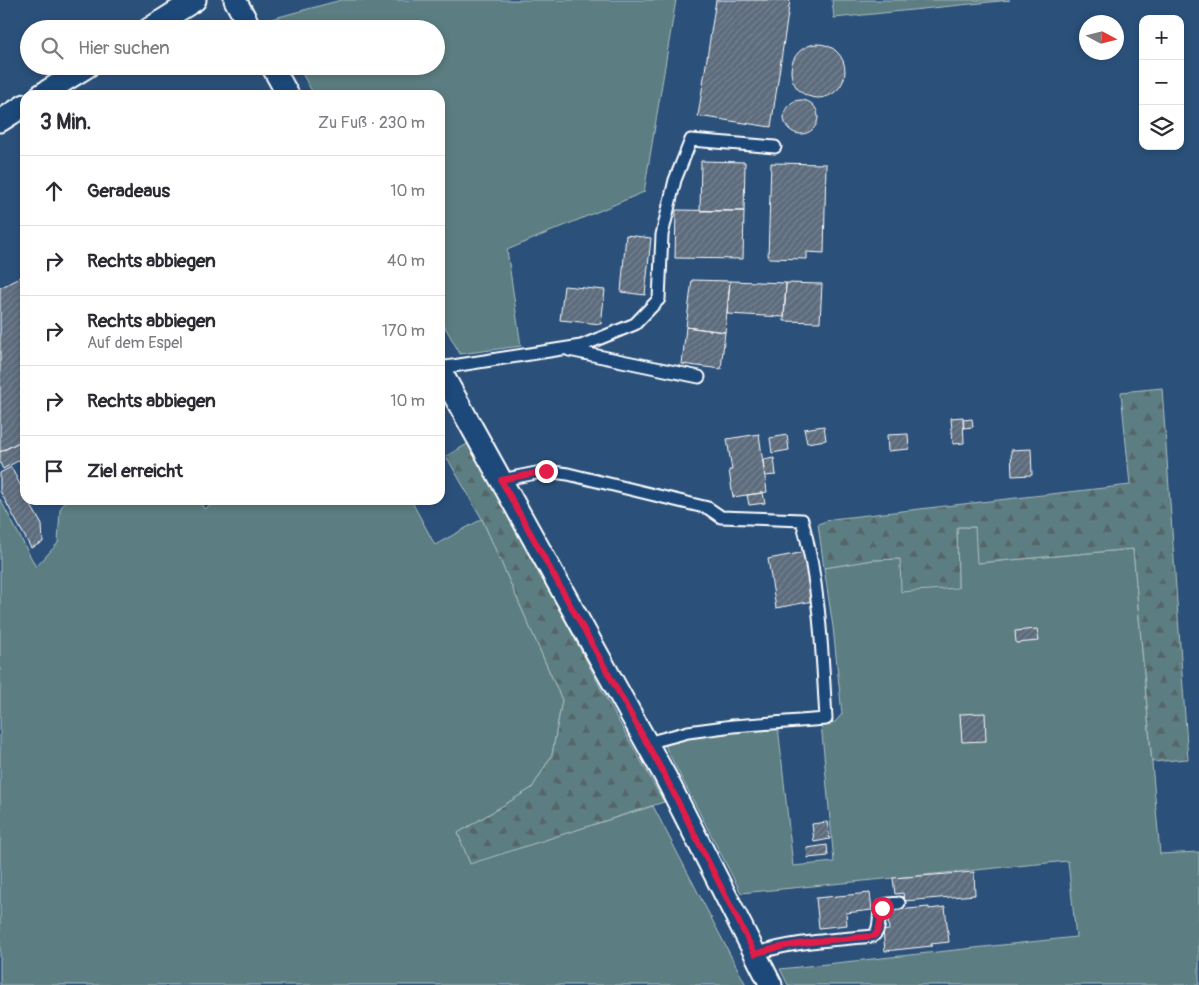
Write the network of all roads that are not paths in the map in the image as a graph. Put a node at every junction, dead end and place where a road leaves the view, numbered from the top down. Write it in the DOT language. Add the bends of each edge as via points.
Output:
graph roads {
  1 [pos="195,0"];
  2 [pos="235,0"];
  3 [pos="163,20"];
  4 [pos="246,20"];
  5 [pos="73,75"];
  6 [pos="277,75"];
  7 [pos="49,90"];
  8 [pos="285,90"];
  9 [pos="20,108"];
  10 [pos="0,121"];
  11 [pos="775,147"];
  12 [pos="562,348"];
  13 [pos="445,368"];
  14 [pos="699,377"];
  15 [pos="445,378"];
  16 [pos="501,480"];
  17 [pos="647,743"];
  18 [pos="899,903"];
  19 [pos="755,954"];
  20 [pos="771,985"];
  1 -- 3 [label="street"];
  2 -- 4 [label="street"];
  5 -- 7 [label="street"];
  6 -- 8 [label="street"];
  9 -- 10 [label="street"];
  11 -- 12 [label="lane" via="691,140 675,180 662,235 659,299 636,324 581,346"];
  12 -- 13 [label="lane"];
  12 -- 14 [label="lane"];
  15 -- 16 [label="street"];
  16 -- 17 [label="street"];
  16 -- 17 [label="lane" via="554,472 708,508 722,517 802,520 820,612 826,719 688,732"];
  17 -- 19 [label="street"];
  18 -- 19 [label="lane" via="884,905 879,929 874,936 793,944"];
  19 -- 20 [label="street"];
}
